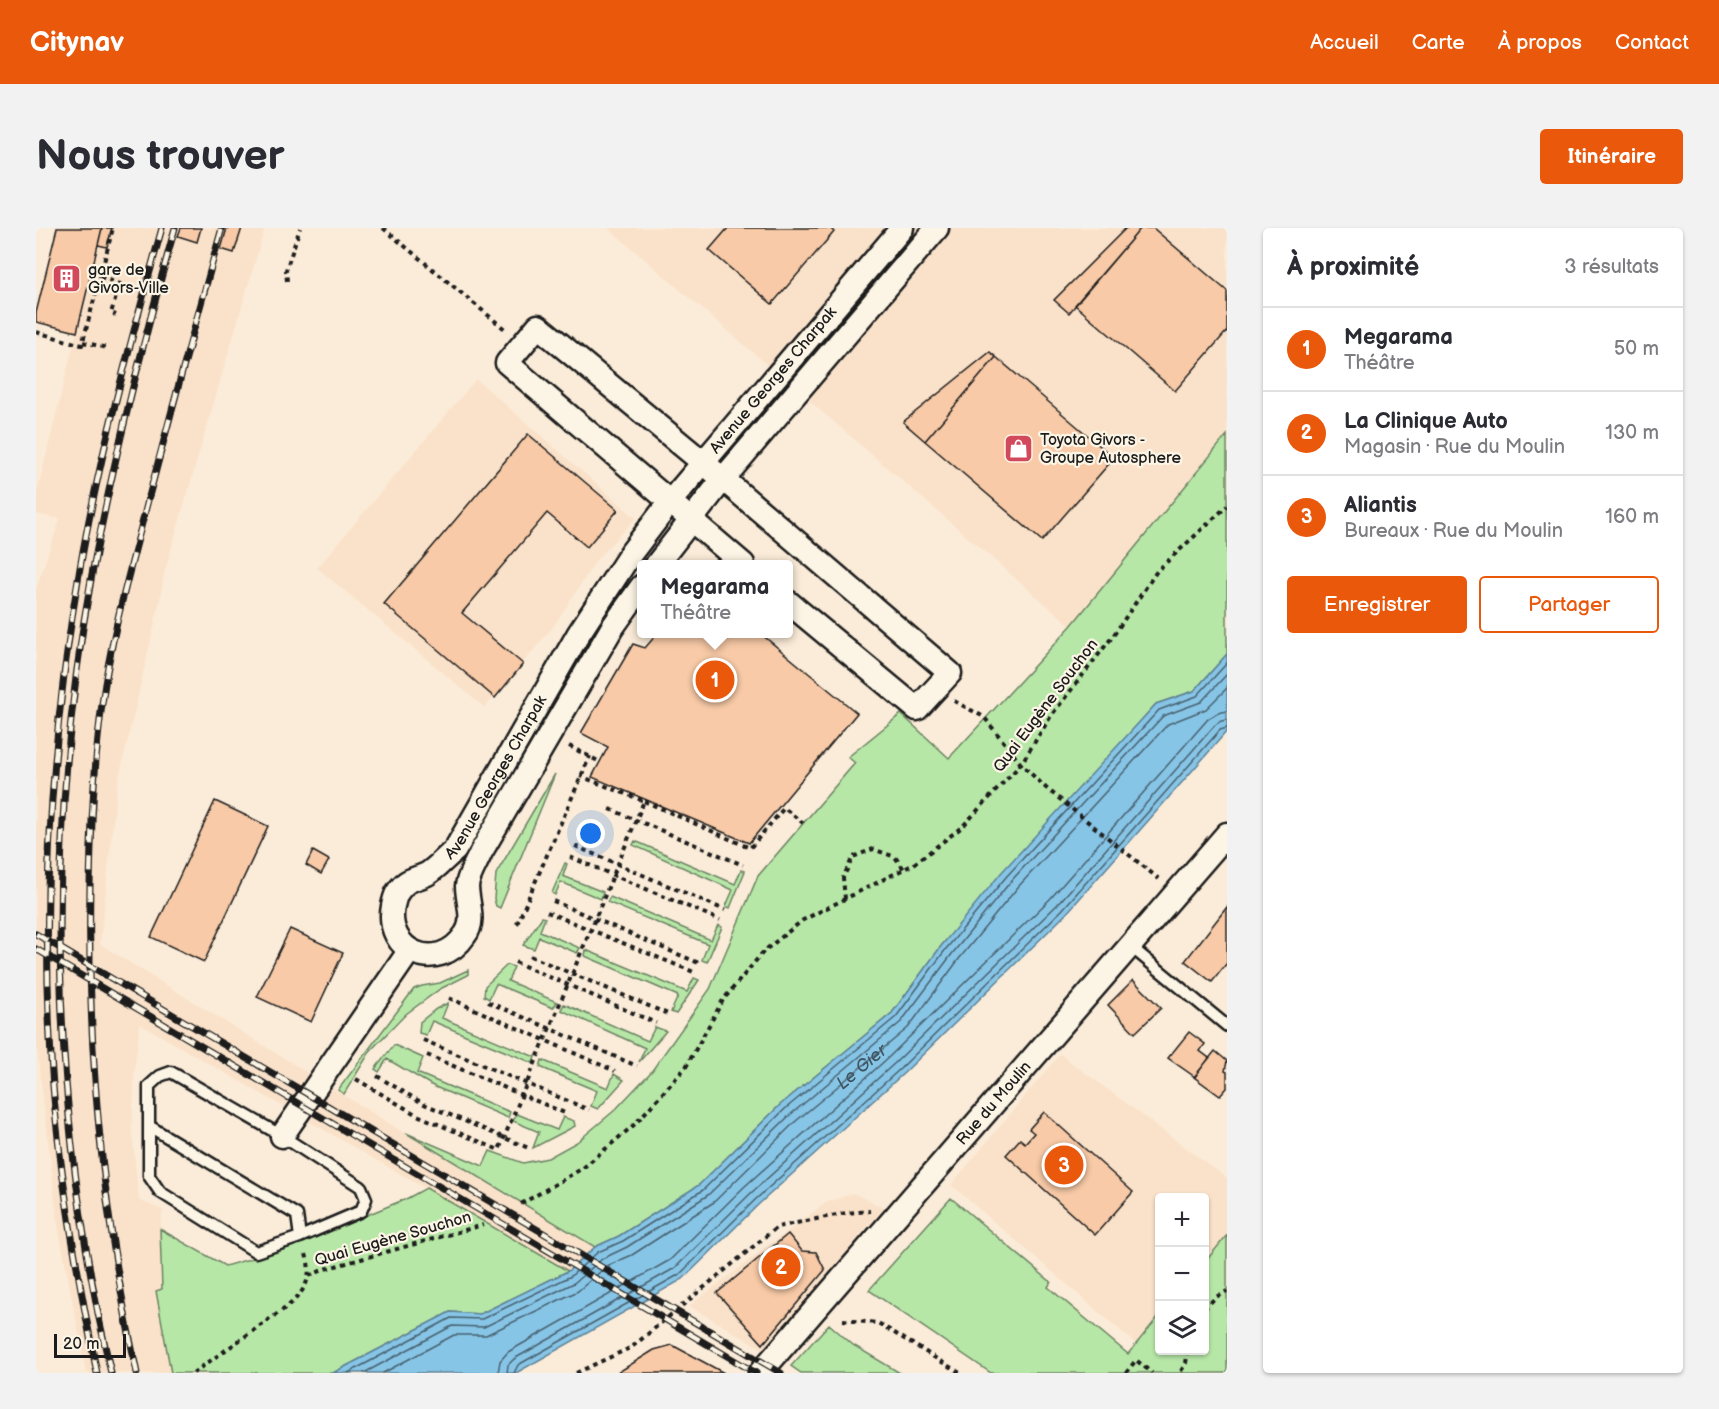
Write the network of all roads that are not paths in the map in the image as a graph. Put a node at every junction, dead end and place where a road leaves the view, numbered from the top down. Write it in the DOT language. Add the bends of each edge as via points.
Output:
graph roads {
  1 [pos="902,228"];
  2 [pos="937,228"];
  3 [pos="704,463"];
  4 [pos="723,479"];
  5 [pos="669,503"];
  6 [pos="690,520"];
  7 [pos="660,560"];
  8 [pos="738,560"];
  9 [pos="637,589"];
  10 [pos="617,599"];
  11 [pos="793,605"];
  12 [pos="1227,834"];
  13 [pos="1130,946"];
  14 [pos="410,950"];
  15 [pos="1226,1024"];
  16 [pos="149,1126"];
  17 [pos="282,1136"];
  18 [pos="300,1237"];
  19 [pos="759,1373"];
  1 -- 3 [label="street, Avenue Georges Charpak"];
  2 -- 4 [label="street, Avenue Georges Charpak"];
  3 -- 4 [label="street"];
  3 -- 5 [label="street, Avenue Georges Charpak"];
  3 -- 5 [label="street" via="538,326 522,344 507,363"];
  4 -- 6 [label="street, Avenue Georges Charpak"];
  4 -- 11 [label="street" via="950,673 917,710"];
  5 -- 6 [label="street"];
  5 -- 10 [label="street, Avenue Georges Charpak" via="631,553"];
  6 -- 7 [label="street, Avenue Georges Charpak"];
  6 -- 8 [label="street"];
  9 -- 10 [label="street, Avenue Georges Charpak"];
  10 -- 14 [label="street, Avenue Georges Charpak" via="579,633 455,849 428,873 407,880 396,895 391,918 397,940"];
  10 -- 14 [label="street, Avenue Georges Charpak" via="612,628 467,884 471,913 467,933 453,950 433,958"];
  12 -- 13 [label="street, Rue du Moulin"];
  13 -- 15 [label="lane"];
  13 -- 19 [label="street, Rue du Moulin"];
  14 -- 17 [label="street"];
  16 -- 17 [label="lane" via="149,1086 171,1072"];
  16 -- 18 [label="lane" via="297,1215"];
  16 -- 18 [label="lane" via="149,1176 160,1192 256,1252"];
  17 -- 18 [label="lane" via="361,1187 366,1199 361,1210"];
}
